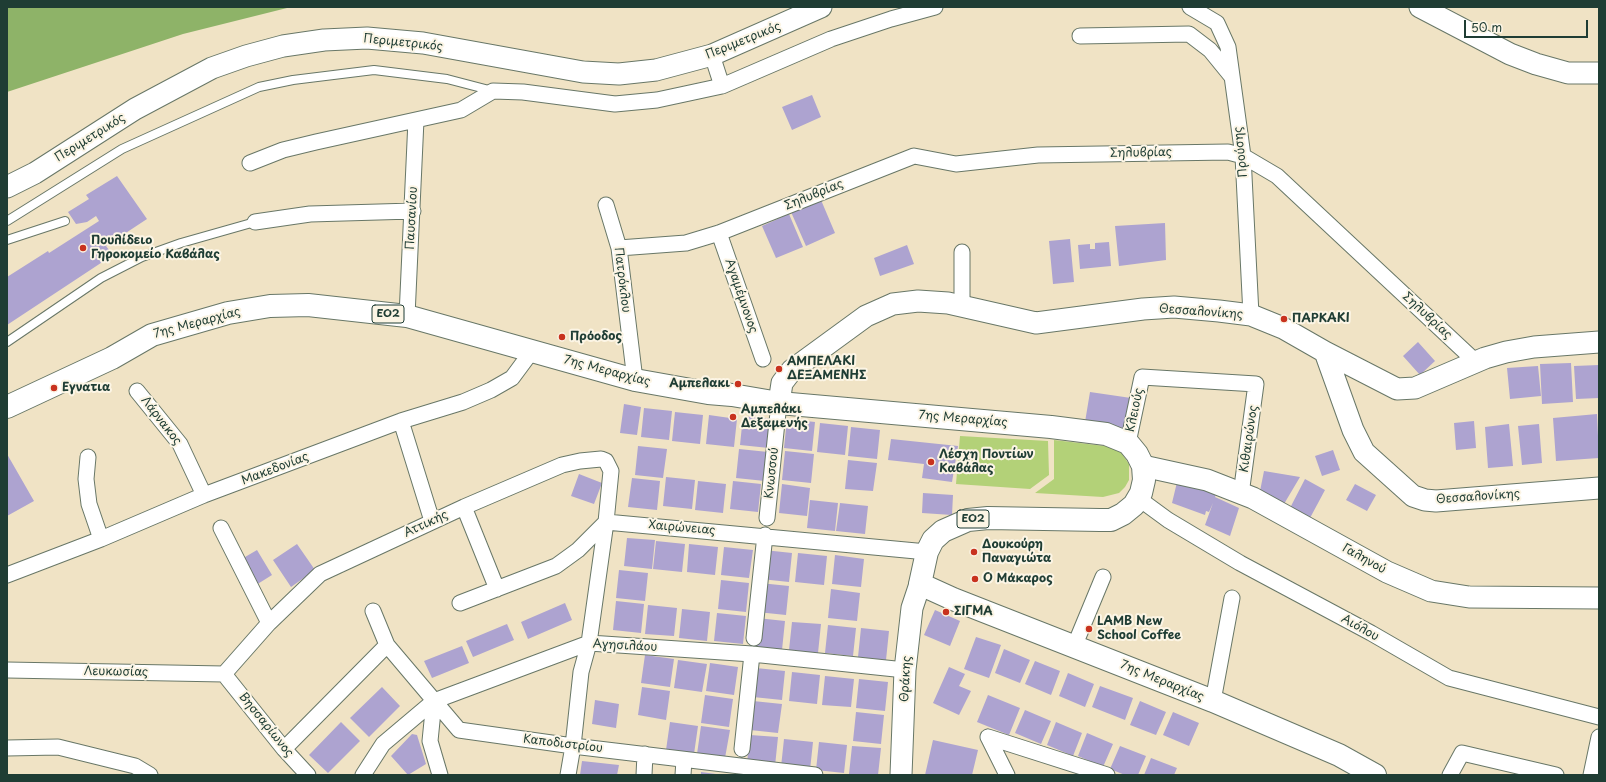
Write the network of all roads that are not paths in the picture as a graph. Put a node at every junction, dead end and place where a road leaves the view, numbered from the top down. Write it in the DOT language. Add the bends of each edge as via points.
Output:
graph roads {
  1 [pos="821,7"];
  2 [pos="935,7"];
  3 [pos="1190,7"];
  4 [pos="1420,7"];
  5 [pos="1080,36"];
  6 [pos="712,55"];
  7 [pos="1599,73"];
  8 [pos="1232,77"];
  9 [pos="722,86"];
  10 [pos="493,91"];
  11 [pos="416,120"];
  12 [pos="1243,156"];
  13 [pos="250,163"];
  14 [pos="7,187"];
  15 [pos="606,205"];
  16 [pos="412,211"];
  17 [pos="7,221"];
  18 [pos="65,221"];
  19 [pos="255,222"];
  20 [pos="719,233"];
  21 [pos="7,240"];
  22 [pos="619,248"];
  23 [pos="962,252"];
  24 [pos="962,307"];
  25 [pos="1251,315"];
  26 [pos="407,316"];
  27 [pos="7,342"];
  28 [pos="1599,342"];
  29 [pos="532,351"];
  30 [pos="1325,352"];
  31 [pos="763,359"];
  32 [pos="1476,362"];
  33 [pos="1142,377"];
  34 [pos="636,380"];
  35 [pos="137,391"];
  36 [pos="779,403"];
  37 [pos="7,407"];
  38 [pos="401,421"];
  39 [pos="1128,443"];
  40 [pos="88,457"];
  41 [pos="1143,466"];
  42 [pos="1599,488"];
  43 [pos="1241,494"];
  44 [pos="204,495"];
  45 [pos="1138,498"];
  46 [pos="464,507"];
  47 [pos="767,518"];
  48 [pos="432,521"];
  49 [pos="606,522"];
  50 [pos="221,528"];
  51 [pos="765,535"];
  52 [pos="101,538"];
  53 [pos="927,552"];
  54 [pos="7,575"];
  55 [pos="1103,577"];
  56 [pos="920,584"];
  57 [pos="497,589"];
  58 [pos="1232,598"];
  59 [pos="1599,598"];
  60 [pos="460,603"];
  61 [pos="373,610"];
  62 [pos="269,624"];
  63 [pos="754,638"];
  64 [pos="589,643"];
  65 [pos="387,645"];
  66 [pos="1074,647"];
  67 [pos="752,654"];
  68 [pos="7,670"];
  69 [pos="905,670"];
  70 [pos="224,674"];
  71 [pos="434,701"];
  72 [pos="1213,701"];
  73 [pos="1599,717"];
  74 [pos="1599,737"];
  75 [pos="574,746"];
  76 [pos="7,748"];
  77 [pos="284,749"];
  78 [pos="742,749"];
  79 [pos="645,754"];
  80 [pos="684,760"];
  81 [pos="150,775"];
  82 [pos="308,775"];
  83 [pos="363,775"];
  84 [pos="440,775"];
  85 [pos="568,775"];
  86 [pos="644,775"];
  87 [pos="683,775"];
  88 [pos="815,775"];
  89 [pos="901,775"];
  90 [pos="1007,775"];
  91 [pos="1107,775"];
  92 [pos="1375,775"];
  93 [pos="1450,775"];
  94 [pos="1556,775"];
  95 [pos="1591,775"];
  1 -- 6 [label="street, Περιμετρικός"];
  2 -- 9 [label="street" via="831,39"];
  3 -- 8 [label="street, Προύσης" via="1217,22 1228,47"];
  4 -- 7 [label="street" via="1530,62 1568,72"];
  5 -- 8 [label="street" via="1189,34 1210,50"];
  6 -- 9 [label="street"];
  6 -- 14 [label="street, Περιμετρικός" via="656,70 619,74 583,72 423,43 367,38 324,40 283,46 212,68 135,109 35,173"];
  8 -- 12 [label="street, Προύσης"];
  9 -- 10 [label="street" via="657,100 615,104 522,92"];
  10 -- 11 [label="street" via="461,110"];
  10 -- 17 [label="lane" via="447,79 374,70 259,87 122,149"];
  11 -- 13 [label="street" via="283,150"];
  11 -- 16 [label="street, Παυσανίου"];
  12 -- 20 [label="street, Σηλυβρίας" via="1228,152 1038,155 956,164 914,156"];
  12 -- 25 [label="street, Προύσης"];
  12 -- 32 [label="street, Σηλυβρίας" via="1277,176"];
  15 -- 22 [label="street, Πατρόκλου"];
  16 -- 19 [label="street" via="310,214"];
  16 -- 26 [label="street, Παυσανίου"];
  18 -- 21 [label="lane"];
  19 -- 27 [label="lane" via="142,257 101,278"];
  20 -- 22 [label="street, Σηλυβρίας" via="686,243"];
  20 -- 31 [label="street, Αγαμέμνονος"];
  22 -- 34 [label="street, Πατρόκλου"];
  23 -- 24 [label="street"];
  24 -- 25 [label="street, Θεσσαλονίκης" via="1036,323 1174,307"];
  24 -- 36 [label="street, Θεσσαλονίκης" via="931,301 912,301 893,304 872,314 792,370 782,383"];
  25 -- 30 [label="street, Θεσσαλονίκης" via="1283,328"];
  26 -- 29 [label="main road, 7ης Μεραρχίας / ΕΟ2"];
  26 -- 37 [label="main road, 7ης Μεραρχίας / ΕΟ2" via="308,305 270,306 228,312 152,335 112,358"];
  28 -- 32 [label="street" via="1534,347 1506,352"];
  29 -- 34 [label="main road, 7ης Μεραρχίας / ΕΟ2"];
  29 -- 38 [label="street, Μακεδονίας" via="512,378 491,390 463,402"];
  30 -- 32 [label="street" via="1397,389 1415,388"];
  30 -- 42 [label="street, Θεσσαλονίκης" via="1353,430 1364,452 1413,496 1436,501"];
  33 -- 39 [label="street, Κλειούς"];
  33 -- 43 [label="street, Κιθαιρώνος" via="1256,384"];
  34 -- 36 [label="main road, 7ης Μεραρχίας / ΕΟ2"];
  35 -- 44 [label="street, Λάρνακος" via="180,444"];
  36 -- 39 [label="main road, 7ης Μεραρχίας / ΕΟ2" via="1051,427 1106,434"];
  36 -- 47 [label="street, Κνωσσού"];
  38 -- 44 [label="street, Μακεδονίας"];
  38 -- 48 [label="street"];
  39 -- 41 [label="main road"];
  40 -- 52 [label="street" via="86,479 89,504"];
  41 -- 43 [label="street, Γαληνού" via="1207,480"];
  41 -- 45 [label="main road, ΕΟ2" via="1144,480"];
  43 -- 59 [label="street, Γαληνού" via="1253,498 1387,572 1431,591 1469,597"];
  44 -- 52 [label="street, Μακεδονίας"];
  45 -- 53 [label="main road, ΕΟ2" via="1124,514 1111,520 968,520 943,531 933,540"];
  45 -- 73 [label="street, Αιόλου" via="1168,520 1240,563 1449,678"];
  46 -- 48 [label="street, Αττικής"];
  46 -- 49 [label="street, Αττικής" via="562,465 601,459 609,465 611,471"];
  46 -- 57 [label="street"];
  48 -- 62 [label="street, Αττικής" via="320,574"];
  49 -- 51 [label="street, Χαιρώνειας"];
  49 -- 57 [label="street" via="578,550 556,566"];
  49 -- 64 [label="street"];
  50 -- 62 [label="street"];
  51 -- 53 [label="street, Χαιρώνειας"];
  51 -- 63 [label="street"];
  52 -- 54 [label="street, Μακεδονίας"];
  53 -- 56 [label="main road, ΕΟ2"];
  55 -- 66 [label="street"];
  56 -- 66 [label="main road, 7ης Μεραρχίας"];
  56 -- 69 [label="street, Θράκης" via="912,608"];
  57 -- 60 [label="street"];
  58 -- 72 [label="street"];
  61 -- 65 [label="street, Καποδιστρίου"];
  62 -- 70 [label="street, Αττικής"];
  64 -- 67 [label="street, Αγησιλάου"];
  64 -- 71 [label="street, Αγησιλάου"];
  64 -- 75 [label="street" via="581,672"];
  65 -- 71 [label="street, Καποδιστρίου"];
  65 -- 77 [label="street"];
  66 -- 72 [label="main road, 7ης Μεραρχίας"];
  67 -- 69 [label="street, Αγησιλάου"];
  67 -- 78 [label="street"];
  68 -- 70 [label="street, Λευκωσίας"];
  69 -- 89 [label="street, Θράκης"];
  70 -- 77 [label="street, Βησσαρίωνος"];
  71 -- 75 [label="street, Καποδιστρίου" via="459,730"];
  71 -- 83 [label="street, Αγησιλάου" via="383,744"];
  71 -- 84 [label="street" via="430,741"];
  72 -- 92 [label="main road, 7ης Μεραρχίας" via="1339,755"];
  74 -- 95 [label="street"];
  75 -- 79 [label="street, Καποδιστρίου"];
  75 -- 85 [label="street"];
  76 -- 81 [label="street" via="58,747 135,766"];
  77 -- 82 [label="street, Βησσαρίωνος"];
  79 -- 80 [label="street, Καποδιστρίου"];
  79 -- 86 [label="street"];
  80 -- 87 [label="street"];
  80 -- 88 [label="street, Καποδιστρίου"];
  90 -- 91 [label="street" via="988,737"];
  93 -- 94 [label="street" via="1462,754"];
}
